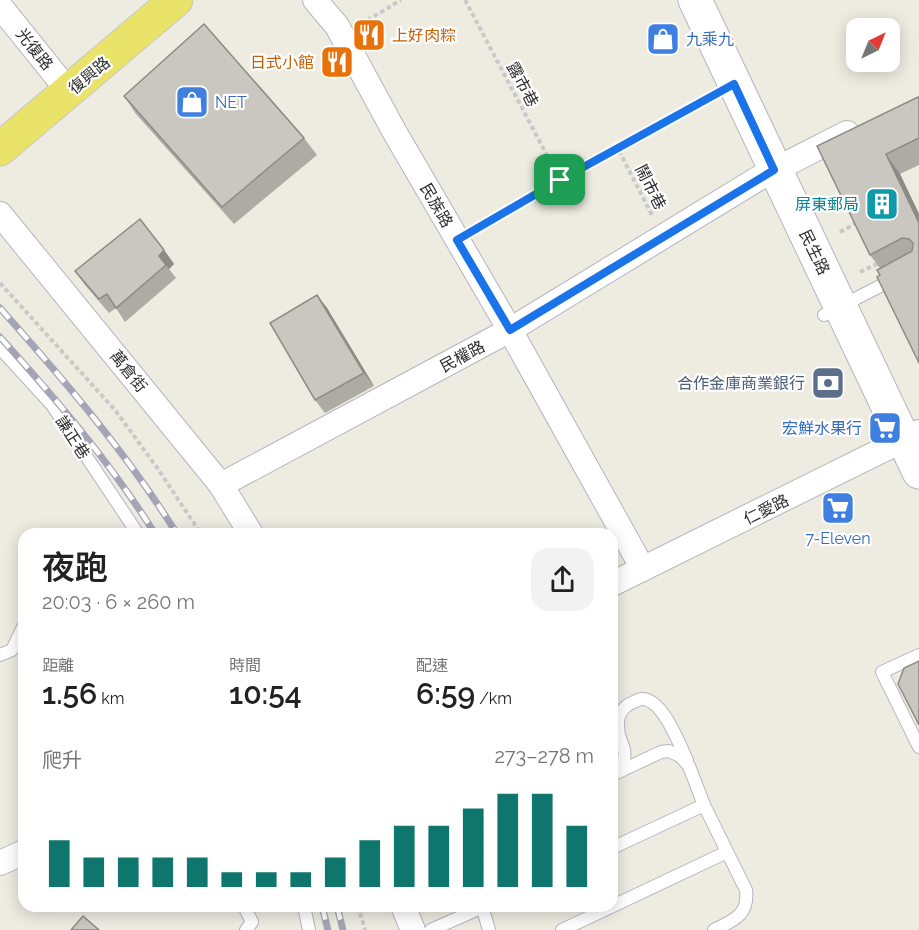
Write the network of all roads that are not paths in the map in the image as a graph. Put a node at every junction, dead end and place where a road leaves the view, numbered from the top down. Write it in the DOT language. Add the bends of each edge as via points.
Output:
graph roads {
  1 [pos="176,0"];
  2 [pos="315,0"];
  3 [pos="695,0"];
  4 [pos="0,6"];
  5 [pos="69,92"];
  6 [pos="865,124"];
  7 [pos="0,149"];
  8 [pos="774,170"];
  9 [pos="0,214"];
  10 [pos="919,266"];
  11 [pos="833,311"];
  12 [pos="510,330"];
  13 [pos="0,348"];
  14 [pos="911,436"];
  15 [pos="919,472"];
  16 [pos="221,484"];
  17 [pos="134,528"];
  18 [pos="247,528"];
  19 [pos="643,569"];
  20 [pos="618,581"];
  21 [pos="18,638"];
  22 [pos="0,655"];
  23 [pos="919,655"];
  24 [pos="618,720"];
  25 [pos="618,728"];
  26 [pos="919,747"];
  27 [pos="689,766"];
  28 [pos="618,770"];
  29 [pos="618,772"];
  30 [pos="704,805"];
  31 [pos="618,845"];
  32 [pos="727,852"];
  33 [pos="18,855"];
  34 [pos="0,863"];
  35 [pos="618,904"];
  36 [pos="247,912"];
  37 [pos="305,912"];
  38 [pos="406,912"];
  39 [pos="470,912"];
  40 [pos="484,912"];
  41 [pos="600,912"];
  42 [pos="246,930"];
  43 [pos="309,930"];
  44 [pos="413,930"];
  45 [pos="431,930"];
  46 [pos="489,930"];
  47 [pos="562,930"];
  48 [pos="714,930"];
  1 -- 5 [label="main road, 復興路"];
  2 -- 12 [label="street, 民族路" via="337,26"];
  3 -- 8 [label="street, 民生路"];
  4 -- 5 [label="street, 光復路"];
  5 -- 7 [label="main road, 復興路"];
  6 -- 8 [label="street, 民權路"];
  8 -- 11 [label="street, 民生路"];
  8 -- 12 [label="street, 民權路"];
  9 -- 16 [label="street, 萬倉街"];
  10 -- 11 [label="lane"];
  11 -- 14 [label="street, 民生路"];
  12 -- 16 [label="street, 民權路"];
  12 -- 19 [label="street, 民族路"];
  13 -- 17 [label="lane, 謙正巷" via="52,405"];
  14 -- 15 [label="street, 民生路"];
  14 -- 19 [label="street, 仁愛路"];
  16 -- 18 [label="street, 萬倉街"];
  19 -- 20 [label="street, 仁愛路"];
  21 -- 22 [label="lane" via="12,650"];
  23 -- 26 [label="lane" via="882,672"];
  24 -- 27 [label="lane" via="626,706 641,699 650,701 661,709"];
  25 -- 28 [label="lane" via="626,759"];
  27 -- 29 [label="lane" via="680,756 661,752"];
  27 -- 30 [label="lane"];
  30 -- 31 [label="lane"];
  30 -- 32 [label="lane"];
  32 -- 35 [label="lane"];
  32 -- 48 [label="lane" via="747,900 736,919"];
  33 -- 34 [label="street"];
  36 -- 42 [label="lane" via="252,922"];
  37 -- 43 [label="lane"];
  38 -- 44 [label="street"];
  39 -- 45 [label="lane"];
  40 -- 46 [label="lane"];
  41 -- 47 [label="lane"];
}
